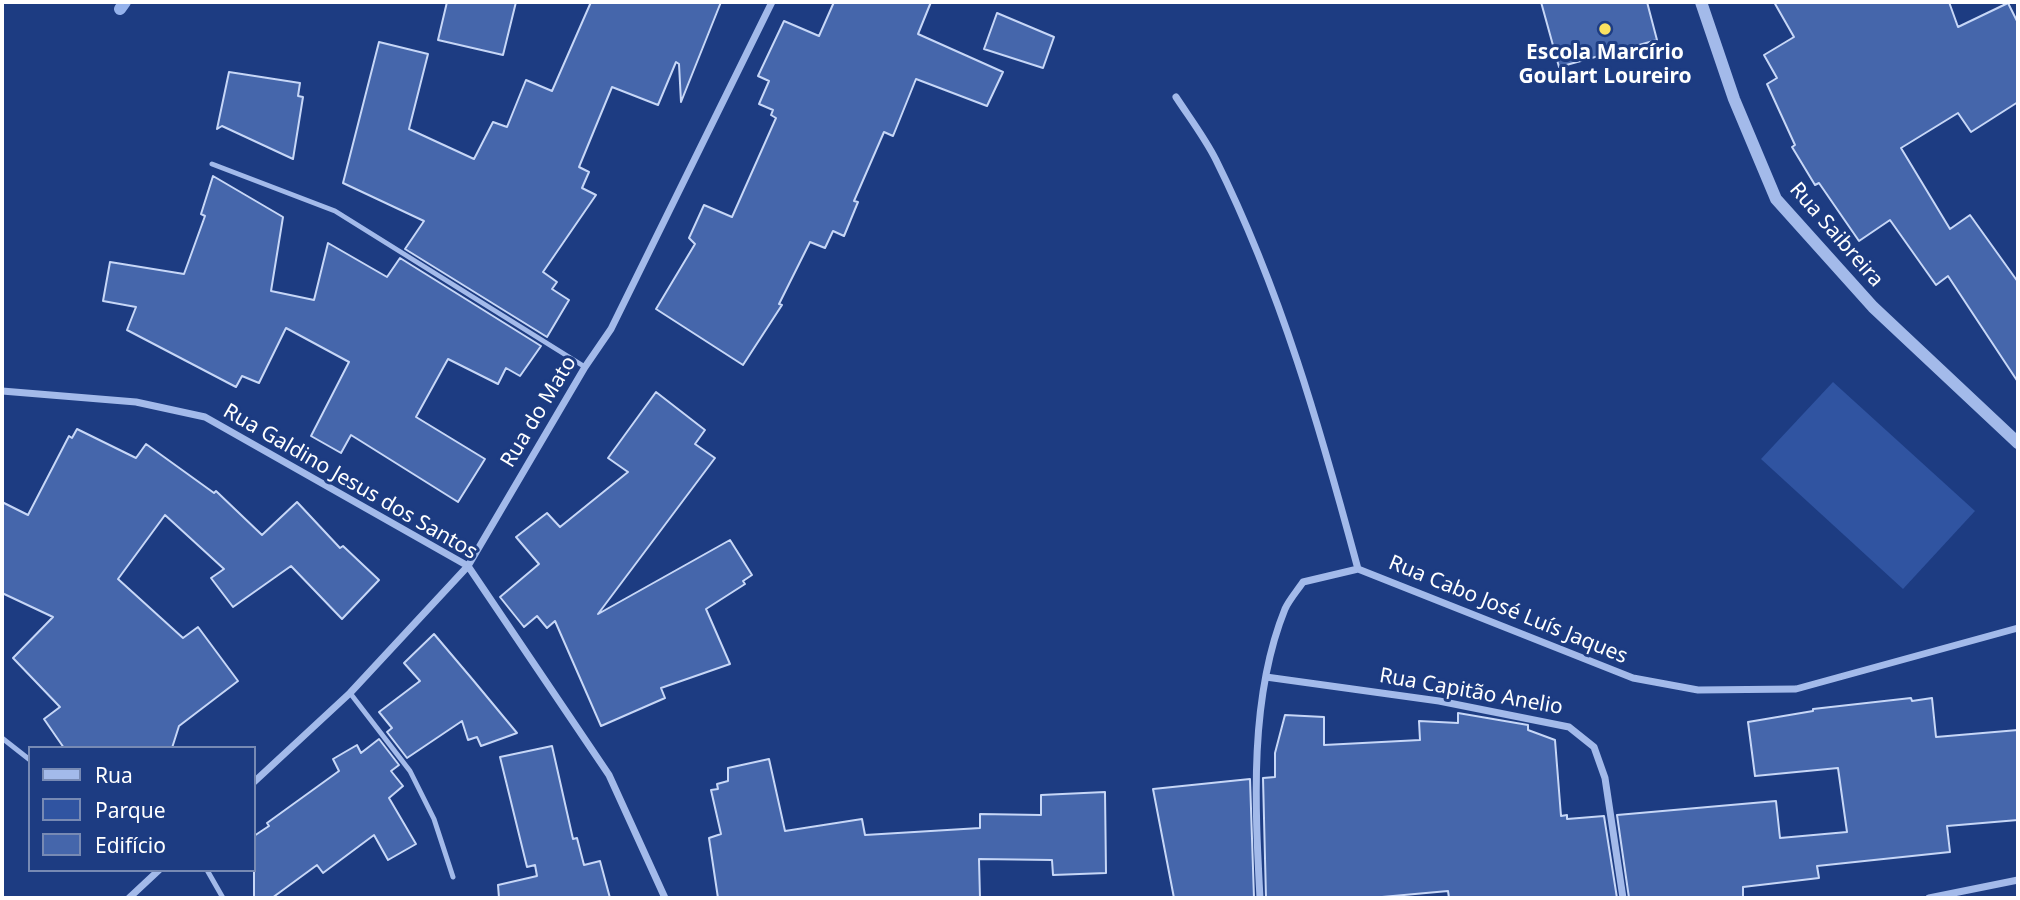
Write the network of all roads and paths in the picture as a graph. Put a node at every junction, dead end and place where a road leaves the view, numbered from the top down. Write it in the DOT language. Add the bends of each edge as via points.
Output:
graph roads {
  1 [pos="772,2"];
  2 [pos="1701,2"];
  3 [pos="1176,97"];
  4 [pos="212,164"];
  5 [pos="585,367"];
  6 [pos="2,391"];
  7 [pos="2018,443"];
  8 [pos="468,566"];
  9 [pos="1358,569"];
  10 [pos="2018,628"];
  11 [pos="1266,677"];
  12 [pos="350,693"];
  13 [pos="2,738"];
  14 [pos="28,758"];
  15 [pos="256,780"];
  16 [pos="154,872"];
  17 [pos="208,872"];
  18 [pos="453,877"];
  19 [pos="2018,880"];
  20 [pos="129,898"];
  21 [pos="223,898"];
  22 [pos="666,898"];
  23 [pos="1260,898"];
  24 [pos="1623,898"];
  25 [pos="1929,898"];
  1 -- 5 [label="street, Rua do Mato" via="611,329"];
  2 -- 7 [label="street, Rua Saibreira" via="1734,99 1776,199 1873,307"];
  3 -- 9 [label="street" via="1215,158 1282,308"];
  4 -- 5 [label="lane" via="335,211"];
  5 -- 8 [label="street, Rua do Mato"];
  6 -- 8 [label="street, Rua Galdino Jesus dos Santos" via="136,402 205,417"];
  8 -- 12 [label="street, Rua do Mato"];
  8 -- 22 [label="street, Rua Galdino Jesus dos Santos" via="609,775"];
  9 -- 10 [label="street, Rua Cabo José Luís Jaques" via="1633,678 1698,690 1796,688"];
  9 -- 11 [label="street, Rua Cabo José Luís Jaques" via="1303,582 1285,607"];
  11 -- 23 [label="street, Rua Cabo José Luís Jaques" via="1258,758"];
  11 -- 24 [label="street, Rua Capitão Anelio" via="1439,701 1569,727 1594,747 1605,778"];
  12 -- 15 [label="street, Rua do Mato"];
  12 -- 18 [label="lane" via="410,771 434,819"];
  13 -- 14 [label="lane"];
  16 -- 20 [label="street"];
  17 -- 21 [label="lane"];
  19 -- 25 [label="street"];
}
